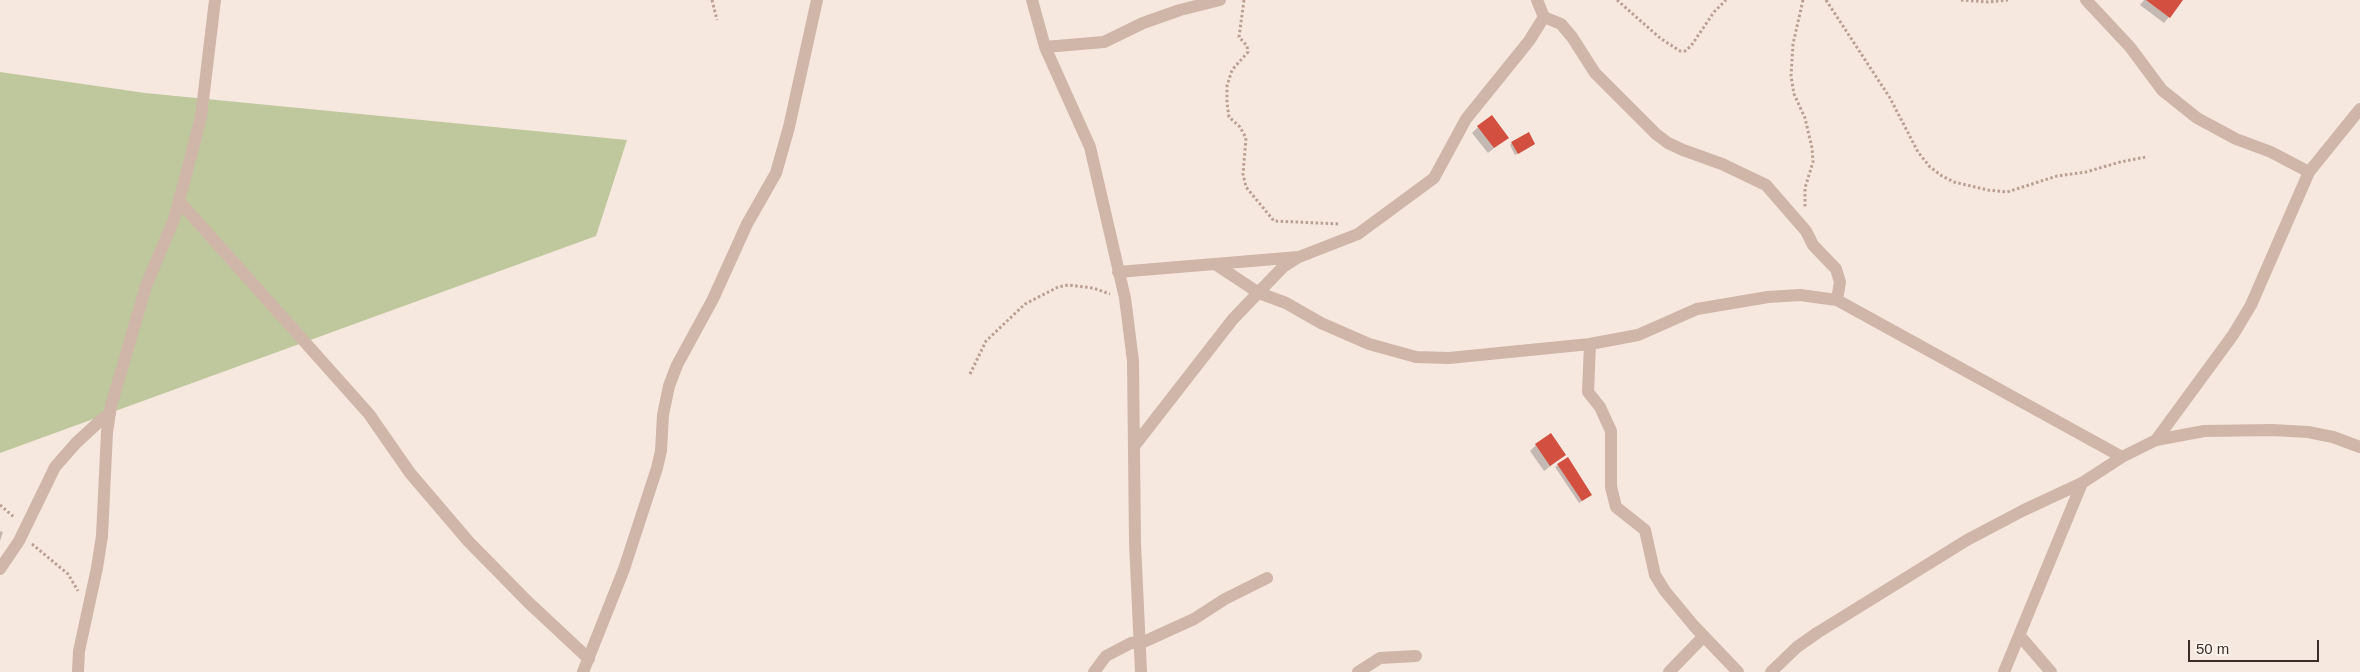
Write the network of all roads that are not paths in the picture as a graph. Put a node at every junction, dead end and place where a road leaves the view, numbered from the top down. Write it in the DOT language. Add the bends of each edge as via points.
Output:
graph roads {
  1 [pos="215,0"];
  2 [pos="817,0"];
  3 [pos="1032,0"];
  4 [pos="1220,0"];
  5 [pos="1537,0"];
  6 [pos="2086,0"];
  7 [pos="1544,17"];
  8 [pos="1045,47"];
  9 [pos="2360,108"];
  10 [pos="2309,172"];
  11 [pos="179,201"];
  12 [pos="1299,257"];
  13 [pos="1215,264"];
  14 [pos="1118,272"];
  15 [pos="1259,293"];
  16 [pos="1837,300"];
  17 [pos="1590,344"];
  18 [pos="110,414"];
  19 [pos="2156,440"];
  20 [pos="1135,444"];
  21 [pos="2360,447"];
  22 [pos="2122,457"];
  23 [pos="2082,483"];
  24 [pos="0,569"];
  25 [pos="1267,578"];
  26 [pos="1704,636"];
  27 [pos="2020,636"];
  28 [pos="1139,643"];
  29 [pos="1416,656"];
  30 [pos="589,658"];
  31 [pos="78,672"];
  32 [pos="583,672"];
  33 [pos="1094,672"];
  34 [pos="1141,672"];
  35 [pos="1358,672"];
  36 [pos="1670,672"];
  37 [pos="1738,672"];
  38 [pos="1771,672"];
  39 [pos="2004,672"];
  40 [pos="2051,672"];
  1 -- 11 [label="street" via="200,117"];
  2 -- 30 [label="street" via="776,173 747,224 709,308 677,364 665,405 657,468 624,569"];
  3 -- 8 [label="street"];
  4 -- 8 [label="street" via="1152,20 1104,42"];
  5 -- 7 [label="street"];
  6 -- 10 [label="street" via="2130,47 2162,90 2198,118"];
  7 -- 12 [label="street" via="1529,41 1466,119 1434,178 1358,234"];
  7 -- 16 [label="street" via="1561,24 1595,73 1656,134 1682,150 1766,185 1836,269 1840,282"];
  8 -- 14 [label="street" via="1090,147"];
  9 -- 10 [label="street"];
  10 -- 19 [label="street" via="2251,305 2233,335"];
  11 -- 18 [label="street" via="146,286 116,383"];
  11 -- 30 [label="street" via="369,414 410,473 469,542"];
  12 -- 13 [label="street"];
  12 -- 15 [label="street" via="1283,268"];
  13 -- 14 [label="street"];
  13 -- 15 [label="street"];
  14 -- 20 [label="street" via="1125,298 1133,361"];
  15 -- 17 [label="street" via="1369,344 1416,357 1449,358"];
  15 -- 20 [label="street" via="1232,319"];
  16 -- 17 [label="street" via="1800,295 1768,297 1697,309 1638,335"];
  16 -- 22 [label="street"];
  17 -- 26 [label="street" via="1588,392 1600,407 1611,431 1612,498 1616,507 1645,530 1655,575"];
  18 -- 24 [label="street" via="55,467"];
  18 -- 31 [label="street" via="102,536 79,651"];
  19 -- 21 [label="street" via="2204,431 2272,430 2325,435"];
  19 -- 22 [label="street"];
  20 -- 28 [label="street"];
  22 -- 23 [label="street"];
  23 -- 27 [label="street"];
  23 -- 38 [label="street" via="1967,540 1817,633"];
  25 -- 28 [label="street" via="1194,619"];
  26 -- 36 [label="street"];
  26 -- 37 [label="street"];
  27 -- 39 [label="street"];
  27 -- 40 [label="street"];
  28 -- 33 [label="street" via="1131,643 1106,656"];
  28 -- 34 [label="street"];
  29 -- 35 [label="street" via="1380,658"];
  30 -- 32 [label="street"];
}
